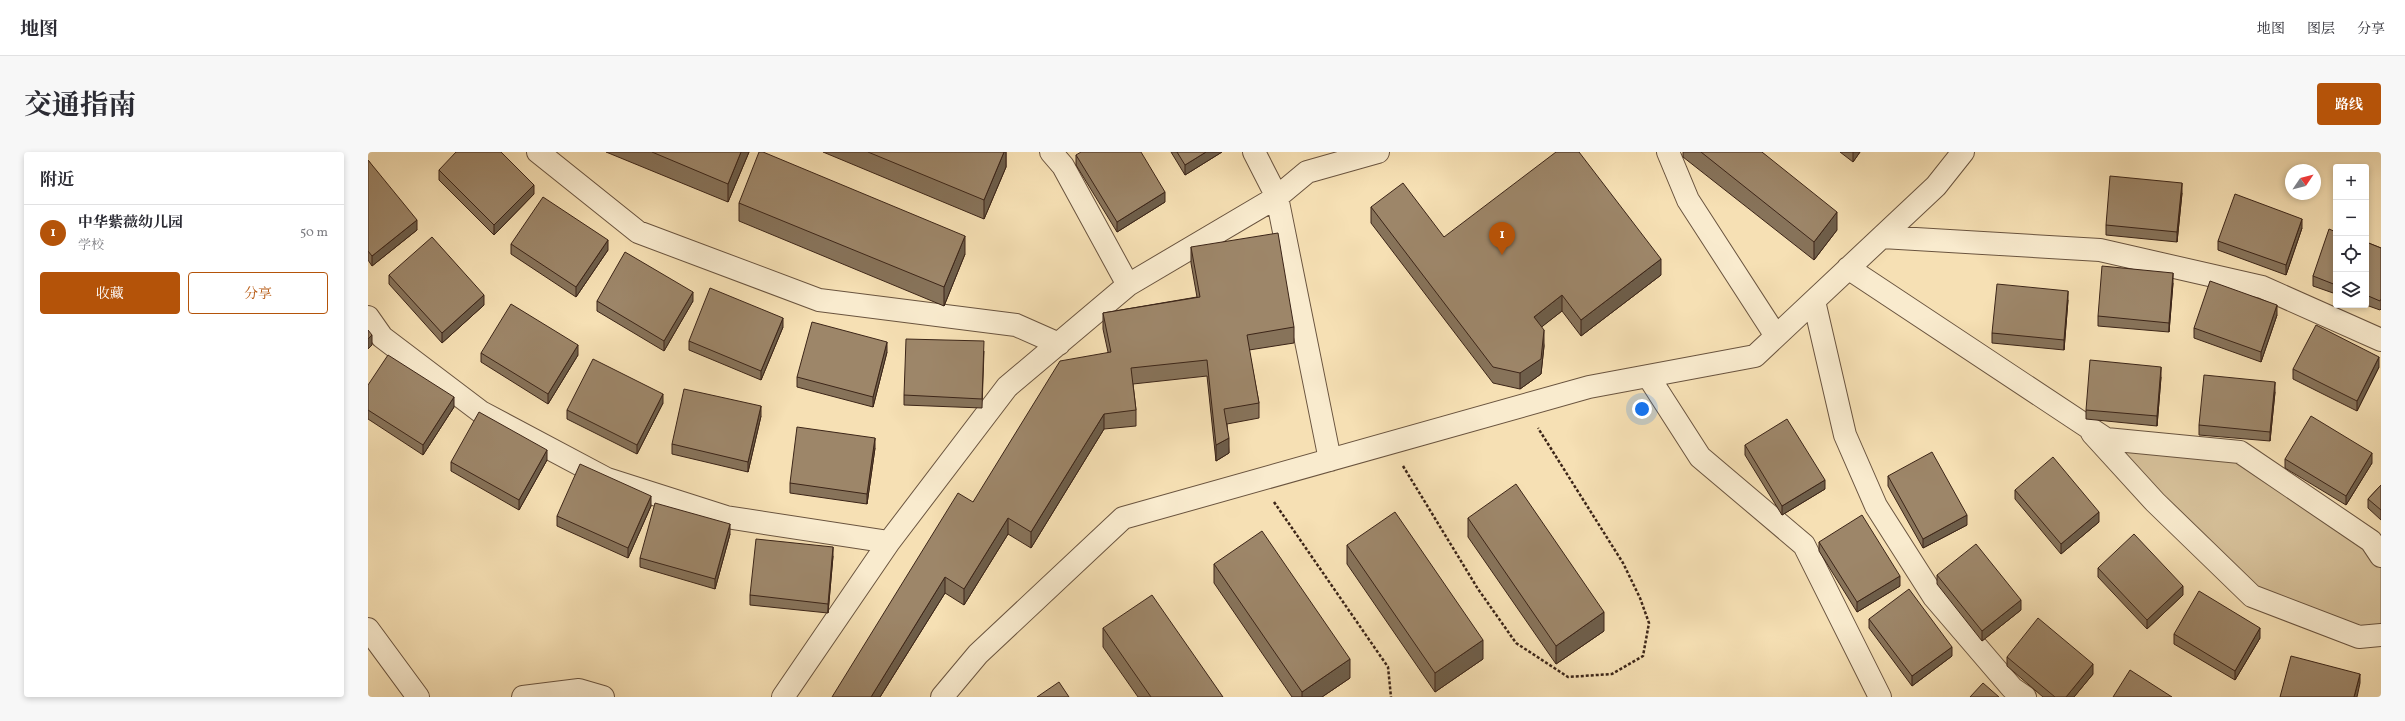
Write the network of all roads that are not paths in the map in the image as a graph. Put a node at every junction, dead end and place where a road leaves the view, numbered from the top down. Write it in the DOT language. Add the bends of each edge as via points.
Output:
graph roads {
  1 [pos="538,152"];
  2 [pos="1051,152"];
  3 [pos="1254,152"];
  4 [pos="1378,152"];
  5 [pos="1668,152"];
  6 [pos="1964,152"];
  7 [pos="1276,197"];
  8 [pos="1882,238"];
  9 [pos="1848,268"];
  10 [pos="1128,285"];
  11 [pos="1814,301"];
  12 [pos="368,317"];
  13 [pos="1776,336"];
  14 [pos="2381,340"];
  15 [pos="1059,344"];
  16 [pos="1648,376"];
  17 [pos="2083,424"];
  18 [pos="1330,460"];
  19 [pos="890,542"];
  20 [pos="2381,556"];
  21 [pos="368,629"];
  22 [pos="2381,635"];
  23 [pos="418,697"];
  24 [pos="523,697"];
  25 [pos="603,697"];
  26 [pos="783,697"];
  27 [pos="942,697"];
  28 [pos="1880,697"];
  29 [pos="2025,697"];
  1 -- 15 [label="street" via="638,232 818,300 1016,325"];
  2 -- 10 [label="street" via="1063,166"];
  3 -- 7 [label="street"];
  4 -- 7 [label="street" via="1307,172"];
  5 -- 13 [label="street" via="1688,200"];
  6 -- 8 [label="street" via="1936,186"];
  7 -- 10 [label="street"];
  7 -- 18 [label="street"];
  8 -- 9 [label="street"];
  8 -- 14 [label="street" via="2100,250 2262,287"];
  9 -- 11 [label="street"];
  9 -- 17 [label="street"];
  10 -- 15 [label="street"];
  11 -- 13 [label="street"];
  11 -- 29 [label="street" via="1845,435 1876,506 1934,597 2012,688"];
  12 -- 19 [label="street" via="382,337 481,412 606,479 726,517"];
  13 -- 16 [label="street" via="1755,356"];
  15 -- 19 [label="street" via="1007,387"];
  16 -- 18 [label="street" via="1589,387"];
  16 -- 28 [label="street" via="1700,457 1804,545"];
  17 -- 20 [label="street" via="2106,439 2240,452 2371,541"];
  17 -- 22 [label="street" via="2155,502 2252,596 2359,636"];
  18 -- 27 [label="street" via="1123,518 978,654"];
  19 -- 26 [label="street"];
  21 -- 23 [label="street"];
  24 -- 25 [label="street" via="579,690"];
}
